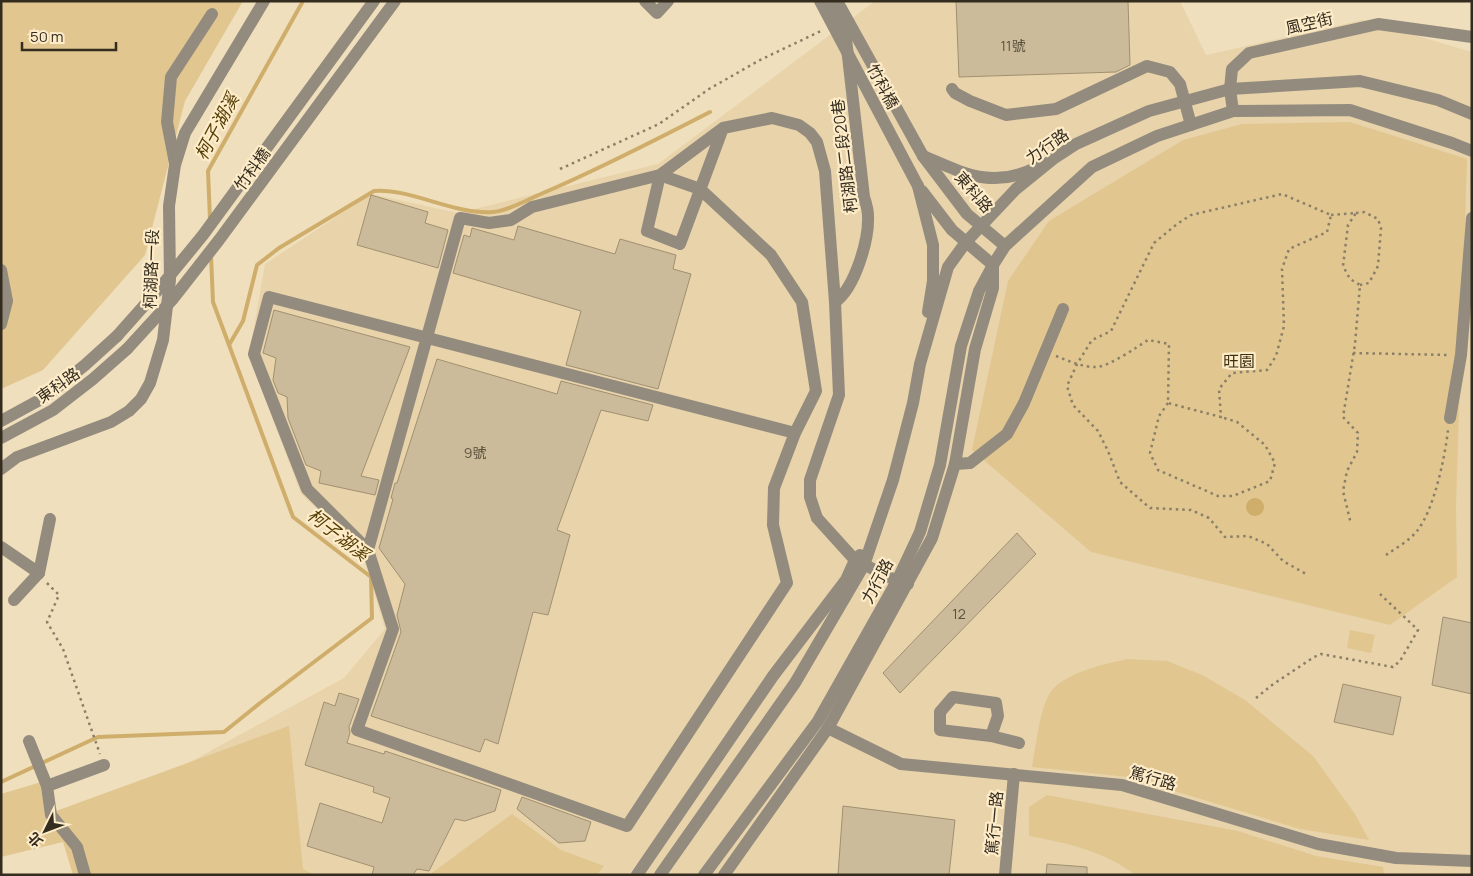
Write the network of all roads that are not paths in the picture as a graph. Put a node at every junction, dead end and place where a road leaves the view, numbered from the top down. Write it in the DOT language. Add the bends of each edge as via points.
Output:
graph roads {
  1 [pos="264,1"];
  2 [pos="374,1"];
  3 [pos="395,1"];
  4 [pos="645,1"];
  5 [pos="668,1"];
  6 [pos="820,1"];
  7 [pos="829,1"];
  8 [pos="838,1"];
  9 [pos="848,1"];
  10 [pos="212,14"];
  11 [pos="839,20"];
  12 [pos="1472,37"];
  13 [pos="1230,88"];
  14 [pos="952,89"];
  15 [pos="1184,101"];
  16 [pos="1234,111"];
  17 [pos="1472,114"];
  18 [pos="1191,124"];
  19 [pos="723,128"];
  20 [pos="1472,151"];
  21 [pos="923,156"];
  22 [pos="1054,159"];
  23 [pos="175,165"];
  24 [pos="660,175"];
  25 [pos="918,186"];
  26 [pos="700,189"];
  27 [pos="1472,218"];
  28 [pos="981,225"];
  29 [pos="966,242"];
  30 [pos="1006,246"];
  31 [pos="992,265"];
  32 [pos="1,270"];
  33 [pos="835,302"];
  34 [pos="1063,309"];
  35 [pos="1,324"];
  36 [pos="117,336"];
  37 [pos="427,338"];
  38 [pos="127,349"];
  39 [pos="920,364"];
  40 [pos="1450,418"];
  41 [pos="1,421"];
  42 [pos="795,433"];
  43 [pos="1,438"];
  44 [pos="955,464"];
  45 [pos="1,469"];
  46 [pos="50,518"];
  47 [pos="1,546"];
  48 [pos="368,550"];
  49 [pos="860,562"];
  50 [pos="39,573"];
  51 [pos="902,582"];
  52 [pos="14,600"];
  53 [pos="828,728"];
  54 [pos="991,736"];
  55 [pos="29,741"];
  56 [pos="1019,743"];
  57 [pos="104,765"];
  58 [pos="1014,774"];
  59 [pos="46,786"];
  60 [pos="1472,861"];
  61 [pos="85,875"];
  62 [pos="637,875"];
  63 [pos="660,875"];
  64 [pos="704,875"];
  65 [pos="724,875"];
  66 [pos="1005,875"];
  1 -- 23 [label="street, 柯湖路一段" via="185,133"];
  2 -- 36 [label="street, 竹科橋, bridge" via="203,235"];
  3 -- 38 [label="street, 竹科橋, bridge" via="219,240 172,300"];
  4 -- 5 [label="street" via="657,13"];
  6 -- 25 [label="street, 竹科橋, bridge"];
  7 -- 11 [label="street, 柯湖路二段20巷"];
  8 -- 21 [label="street, 竹科橋, bridge"];
  9 -- 11 [label="street"];
  10 -- 23 [label="street" via="171,78 167,122"];
  11 -- 33 [label="street, 柯湖路二段20巷" via="846,39 868,216 866,238 853,278 843,296"];
  12 -- 13 [label="street, 風空街" via="1378,24 1249,53 1232,68"];
  13 -- 15 [label="street, 力行路"];
  13 -- 16 [label="street, 風空街"];
  13 -- 17 [label="street, 力行路" via="1360,82 1438,100"];
  14 -- 15 [label="street" via="970,101 1006,115 1056,109 1147,66 1170,72 1180,84"];
  15 -- 18 [label="street"];
  15 -- 22 [label="street, 力行路" via="1149,111 1076,144"];
  16 -- 18 [label="street, 力行路"];
  16 -- 20 [label="street, 力行路" via="1350,110"];
  18 -- 30 [label="street, 力行路" via="1157,136 1092,167"];
  19 -- 24 [label="street"];
  19 -- 26 [label="street"];
  19 -- 33 [label="street" via="772,118 799,125 817,142 825,171"];
  21 -- 22 [label="street" via="963,173 988,179 1028,172"];
  21 -- 28 [label="street, 東科路" via="967,214"];
  22 -- 28 [label="street, 力行路" via="1016,189"];
  23 -- 45 [label="street, 柯湖路一段" via="169,206 170,280 163,340 150,383 141,399 111,422 17,457"];
  24 -- 26 [label="street"];
  24 -- 26 [label="street" via="647,231 680,244"];
  24 -- 37 [label="street" via="532,207 511,220 489,223 460,218"];
  25 -- 29 [label="street" via="952,230"];
  25 -- 39 [label="street" via="933,245 933,281"];
  26 -- 42 [label="street" via="771,255 802,302 816,391"];
  27 -- 40 [label="street" via="1461,355"];
  28 -- 29 [label="street, 力行路"];
  28 -- 30 [label="street, 東科路"];
  29 -- 31 [label="street"];
  29 -- 39 [label="street, 力行路" via="948,266"];
  30 -- 31 [label="street, 力行路"];
  31 -- 44 [label="street, 力行路" via="993,288 975,349"];
  31 -- 51 [label="street, 力行路" via="979,291 961,346 940,465"];
  32 -- 35 [label="street" via="7,301"];
  33 -- 49 [label="street" via="839,395 810,480 810,497 817,518"];
  34 -- 44 [label="street" via="1024,403 1007,434 970,463"];
  36 -- 41 [label="street, 東科路" via="45,396"];
  37 -- 42 [label="street"];
  37 -- 48 [label="street"];
  37 -- 48 [label="street" via="269,297 254,354 303,480 307,489"];
  38 -- 43 [label="street, 東科路" via="53,410"];
  39 -- 49 [label="street, 力行路" via="893,480 873,540"];
  42 -- 48 [label="street" via="774,488 773,525 787,583 627,826 357,730 392,629"];
  44 -- 51 [label="street, 力行路" via="932,538"];
  46 -- 50 [label="street"];
  47 -- 50 [label="street"];
  49 -- 51 [label="street"];
  49 -- 62 [label="street, 力行路" via="773,676"];
  49 -- 63 [label="street, 力行路" via="795,683"];
  50 -- 52 [label="street"];
  51 -- 53 [label="street, 力行路"];
  51 -- 64 [label="street, 力行路" via="818,721"];
  53 -- 58 [label="street, 篤行路" via="901,764"];
  53 -- 65 [label="street, 力行路"];
  54 -- 54 [label="street" via="940,730 940,712 953,697 996,703 998,716"];
  54 -- 56 [label="street"];
  55 -- 59 [label="street"];
  57 -- 59 [label="street"];
  58 -- 60 [label="street, 篤行路" via="1122,785 1318,844 1396,858"];
  58 -- 66 [label="street, 篤行一路"];
  59 -- 61 [label="street" via="51,815 77,847"];
}
